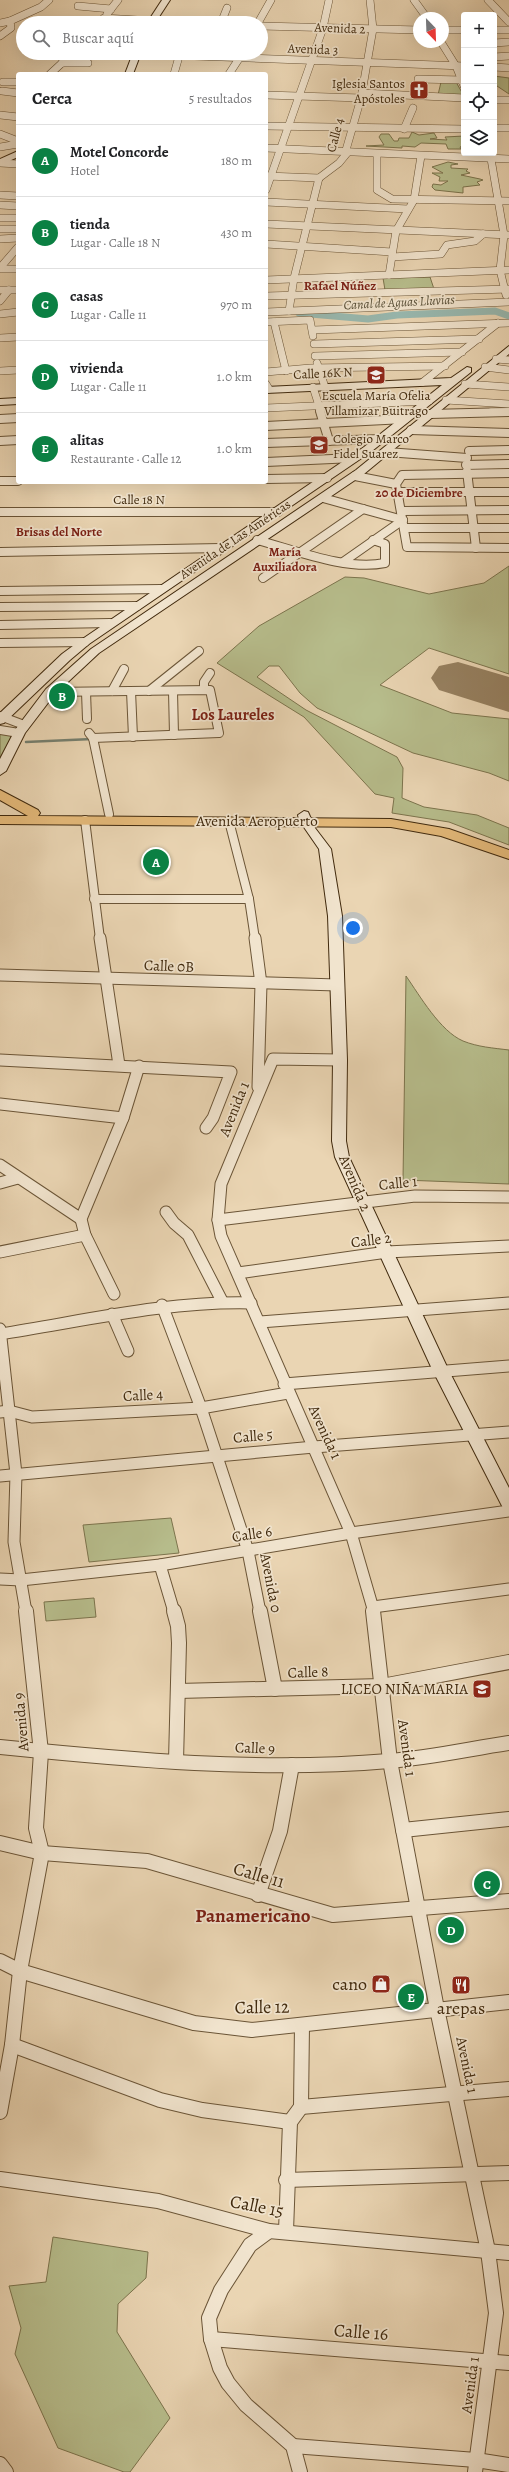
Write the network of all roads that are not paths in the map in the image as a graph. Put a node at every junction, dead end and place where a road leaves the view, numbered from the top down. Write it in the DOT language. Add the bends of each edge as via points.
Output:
graph roads {
  1 [pos="49,0"];
  2 [pos="118,0"];
  3 [pos="166,0"];
  4 [pos="271,0"];
  5 [pos="329,0"];
  6 [pos="370,0"];
  7 [pos="414,0"];
  8 [pos="488,0"];
  9 [pos="78,6"];
  10 [pos="227,8"];
  11 [pos="111,9"];
  12 [pos="422,12"];
  13 [pos="20,16"];
  14 [pos="106,16"];
  15 [pos="156,16"];
  16 [pos="224,16"];
  17 [pos="262,16"];
  18 [pos="16,18"];
  19 [pos="10,22"];
  20 [pos="509,22"];
  21 [pos="0,23"];
  22 [pos="268,26"];
  23 [pos="323,28"];
  24 [pos="373,29"];
  25 [pos="413,30"];
  26 [pos="449,30"];
  27 [pos="461,30"];
  28 [pos="497,30"];
  29 [pos="509,30"];
  30 [pos="0,36"];
  31 [pos="509,42"];
  32 [pos="497,43"];
  33 [pos="445,48"];
  34 [pos="509,56"];
  35 [pos="268,57"];
  36 [pos="497,57"];
  37 [pos="64,60"];
  38 [pos="134,60"];
  39 [pos="178,60"];
  40 [pos="238,60"];
  41 [pos="310,61"];
  42 [pos="366,62"];
  43 [pos="62,63"];
  44 [pos="88,64"];
  45 [pos="456,66"];
  46 [pos="461,66"];
  47 [pos="497,67"];
  48 [pos="509,68"];
  49 [pos="52,72"];
  50 [pos="129,72"];
  51 [pos="174,72"];
  52 [pos="230,72"];
  53 [pos="461,78"];
  54 [pos="418,79"];
  55 [pos="3,82"];
  56 [pos="16,82"];
  57 [pos="461,83"];
  58 [pos="2,91"];
  59 [pos="16,92"];
  60 [pos="268,95"];
  61 [pos="298,96"];
  62 [pos="362,96"];
  63 [pos="461,98"];
  64 [pos="497,100"];
  65 [pos="509,100"];
  66 [pos="414,108"];
  67 [pos="0,115"];
  68 [pos="16,117"];
  69 [pos="268,126"];
  70 [pos="288,127"];
  71 [pos="497,128"];
  72 [pos="509,128"];
  73 [pos="350,129"];
  74 [pos="404,129"];
  75 [pos="461,129"];
  76 [pos="0,134"];
  77 [pos="16,141"];
  78 [pos="16,143"];
  79 [pos="0,147"];
  80 [pos="268,148"];
  81 [pos="282,148"];
  82 [pos="348,152"];
  83 [pos="16,155"];
  84 [pos="377,155"];
  85 [pos="421,156"];
  86 [pos="461,156"];
  87 [pos="490,156"];
  88 [pos="509,159"];
  89 [pos="0,163"];
  90 [pos="16,164"];
  91 [pos="269,176"];
  92 [pos="319,178"];
  93 [pos="0,196"];
  94 [pos="16,196"];
  95 [pos="414,200"];
  96 [pos="499,201"];
  97 [pos="509,201"];
  98 [pos="268,202"];
  99 [pos="0,205"];
  100 [pos="313,205"];
  101 [pos="16,206"];
  102 [pos="408,209"];
  103 [pos="0,218"];
  104 [pos="16,218"];
  105 [pos="268,224"];
  106 [pos="306,226"];
  107 [pos="16,229"];
  108 [pos="0,230"];
  109 [pos="396,231"];
  110 [pos="482,234"];
  111 [pos="507,235"];
  112 [pos="16,238"];
  113 [pos="0,239"];
  114 [pos="268,244"];
  115 [pos="302,247"];
  116 [pos="16,249"];
  117 [pos="0,252"];
  118 [pos="392,254"];
  119 [pos="0,269"];
  120 [pos="16,269"];
  121 [pos="500,270"];
  122 [pos="509,270"];
  123 [pos="378,275"];
  124 [pos="389,275"];
  125 [pos="294,278"];
  126 [pos="268,280"];
  127 [pos="438,282"];
  128 [pos="507,289"];
  129 [pos="0,290"];
  130 [pos="9,290"];
  131 [pos="16,290"];
  132 [pos="292,294"];
  133 [pos="378,294"];
  134 [pos="268,296"];
  135 [pos="0,301"];
  136 [pos="508,302"];
  137 [pos="443,305"];
  138 [pos="376,308"];
  139 [pos="289,311"];
  140 [pos="16,312"];
  141 [pos="268,312"];
  142 [pos="0,314"];
  143 [pos="0,320"];
  144 [pos="16,320"];
  145 [pos="270,322"];
  146 [pos="498,323"];
  147 [pos="509,323"];
  148 [pos="313,330"];
  149 [pos="16,337"];
  150 [pos="509,337"];
  151 [pos="0,338"];
  152 [pos="479,339"];
  153 [pos="314,344"];
  154 [pos="509,349"];
  155 [pos="462,352"];
  156 [pos="316,356"];
  157 [pos="496,359"];
  158 [pos="509,360"];
  159 [pos="445,366"];
  160 [pos="486,367"];
  161 [pos="319,368"];
  162 [pos="16,370"];
  163 [pos="509,370"];
  164 [pos="0,371"];
  165 [pos="286,371"];
  166 [pos="268,372"];
  167 [pos="452,381"];
  168 [pos="423,382"];
  169 [pos="465,384"];
  170 [pos="325,387"];
  171 [pos="509,387"];
  172 [pos="268,388"];
  173 [pos="313,388"];
  174 [pos="446,400"];
  175 [pos="16,401"];
  176 [pos="429,401"];
  177 [pos="0,402"];
  178 [pos="509,404"];
  179 [pos="320,405"];
  180 [pos="268,408"];
  181 [pos="509,412"];
  182 [pos="430,414"];
  183 [pos="16,418"];
  184 [pos="0,419"];
  185 [pos="405,419"];
  186 [pos="324,423"];
  187 [pos="268,426"];
  188 [pos="411,430"];
  189 [pos="470,433"];
  190 [pos="509,433"];
  191 [pos="381,439"];
  192 [pos="16,440"];
  193 [pos="401,440"];
  194 [pos="0,441"];
  195 [pos="329,441"];
  196 [pos="268,443"];
  197 [pos="368,449"];
  198 [pos="509,450"];
  199 [pos="387,452"];
  200 [pos="354,458"];
  201 [pos="268,462"];
  202 [pos="509,464"];
  203 [pos="467,465"];
  204 [pos="509,473"];
  205 [pos="357,474"];
  206 [pos="327,478"];
  207 [pos="268,479"];
  208 [pos="0,481"];
  209 [pos="16,481"];
  210 [pos="398,483"];
  211 [pos="471,492"];
  212 [pos="509,492"];
  213 [pos="323,498"];
  214 [pos="363,509"];
  215 [pos="472,510"];
  216 [pos="509,510"];
  217 [pos="402,511"];
  218 [pos="0,512"];
  219 [pos="278,512"];
  220 [pos="404,524"];
  221 [pos="474,528"];
  222 [pos="509,528"];
  223 [pos="257,540"];
  224 [pos="373,540"];
  225 [pos="221,548"];
  226 [pos="476,548"];
  227 [pos="509,548"];
  228 [pos="302,551"];
  229 [pos="0,552"];
  230 [pos="343,562"];
  231 [pos="263,578"];
  232 [pos="161,589"];
  233 [pos="20,590"];
  234 [pos="0,591"];
  235 [pos="137,606"];
  236 [pos="20,607"];
  237 [pos="0,608"];
  238 [pos="110,623"];
  239 [pos="0,625"];
  240 [pos="85,642"];
  241 [pos="0,643"];
  242 [pos="199,651"];
  243 [pos="124,669"];
  244 [pos="210,673"];
  245 [pos="207,690"];
  246 [pos="112,691"];
  247 [pos="131,691"];
  248 [pos="149,691"];
  249 [pos="174,691"];
  250 [pos="50,692"];
  251 [pos="86,692"];
  252 [pos="1,717"];
  253 [pos="87,719"];
  254 [pos="22,729"];
  255 [pos="0,730"];
  256 [pos="174,735"];
  257 [pos="133,737"];
  258 [pos="0,771"];
  259 [pos="0,794"];
  260 [pos="0,813"];
  261 [pos="33,813"];
  262 [pos="108,814"];
  263 [pos="304,818"];
  264 [pos="0,820"];
  265 [pos="85,820"];
  266 [pos="229,821"];
  267 [pos="509,848"];
  268 [pos="509,855"];
  269 [pos="94,899"];
  270 [pos="249,899"];
  271 [pos="0,975"];
  272 [pos="107,979"];
  273 [pos="261,984"];
  274 [pos="337,986"];
  275 [pos="0,1060"];
  276 [pos="340,1060"];
  277 [pos="119,1065"];
  278 [pos="139,1066"];
  279 [pos="258,1092"];
  280 [pos="0,1104"];
  281 [pos="123,1118"];
  282 [pos="206,1128"];
  283 [pos="0,1165"];
  284 [pos="18,1178"];
  285 [pos="0,1183"];
  286 [pos="509,1197"];
  287 [pos="361,1203"];
  288 [pos="166,1212"];
  289 [pos="81,1219"];
  290 [pos="218,1220"];
  291 [pos="85,1235"];
  292 [pos="509,1246"];
  293 [pos="0,1252"];
  294 [pos="387,1252"];
  295 [pos="238,1274"];
  296 [pos="114,1294"];
  297 [pos="222,1301"];
  298 [pos="251,1302"];
  299 [pos="509,1303"];
  300 [pos="162,1305"];
  301 [pos="412,1309"];
  302 [pos="112,1314"];
  303 [pos="260,1322"];
  304 [pos="0,1332"];
  305 [pos="128,1351"];
  306 [pos="509,1366"];
  307 [pos="440,1370"];
  308 [pos="286,1388"];
  309 [pos="201,1408"];
  310 [pos="5,1411"];
  311 [pos="509,1432"];
  312 [pos="473,1434"];
  313 [pos="314,1447"];
  314 [pos="216,1456"];
  315 [pos="16,1474"];
  316 [pos="0,1476"];
  317 [pos="509,1504"];
  318 [pos="509,1511"];
  319 [pos="351,1533"];
  320 [pos="248,1551"];
  321 [pos="160,1565"];
  322 [pos="0,1579"];
  323 [pos="21,1580"];
  324 [pos="509,1590"];
  325 [pos="372,1607"];
  326 [pos="509,1662"];
  327 [pos="382,1686"];
  328 [pos="275,1689"];
  329 [pos="178,1691"];
  330 [pos="509,1742"];
  331 [pos="0,1747"];
  332 [pos="41,1752"];
  333 [pos="176,1761"];
  334 [pos="390,1761"];
  335 [pos="292,1765"];
  336 [pos="509,1819"];
  337 [pos="403,1830"];
  338 [pos="0,1843"];
  339 [pos="42,1852"];
  340 [pos="258,1894"];
  341 [pos="509,1901"];
  342 [pos="420,1910"];
  343 [pos="0,1961"];
  344 [pos="20,1971"];
  345 [pos="509,2002"];
  346 [pos="438,2008"];
  347 [pos="302,2025"];
  348 [pos="12,2045"];
  349 [pos="509,2089"];
  350 [pos="456,2093"];
  351 [pos="301,2107"];
  352 [pos="0,2112"];
  353 [pos="290,2122"];
  354 [pos="509,2173"];
  355 [pos="471,2174"];
  356 [pos="0,2179"];
  357 [pos="286,2180"];
  358 [pos="269,2231"];
  359 [pos="286,2231"];
  360 [pos="488,2251"];
  361 [pos="509,2253"];
  362 [pos="211,2339"];
  363 [pos="491,2361"];
  364 [pos="509,2363"];
  365 [pos="293,2446"];
  366 [pos="0,2464"];
  367 [pos="509,2465"];
  368 [pos="476,2466"];
  369 [pos="6,2472"];
  370 [pos="300,2472"];
  1 -- 13 [label="street" via="44,6"];
  2 -- 11 [label="street"];
  3 -- 15 [label="main road"];
  4 -- 17 [label="street"];
  5 -- 23 [label="street"];
  6 -- 24 [label="street, Calle 4"];
  7 -- 12 [label="street"];
  8 -- 20 [label="street"];
  9 -- 11 [label="street"];
  10 -- 16 [label="street"];
  11 -- 14 [label="street"];
  18 -- 19 [label="street"];
  19 -- 21 [label="street"];
  19 -- 30 [label="street" via="11,28"];
  22 -- 23 [label="street, Avenida 2"];
  23 -- 24 [label="street, Avenida 2"];
  23 -- 41 [label="street"];
  24 -- 25 [label="street, Avenida 2"];
  24 -- 42 [label="street, Calle 4"];
  26 -- 27 [label="street"];
  28 -- 29 [label="street"];
  31 -- 32 [label="street"];
  33 -- 45 [label="street"];
  34 -- 36 [label="street"];
  35 -- 41 [label="street, Avenida 3"];
  37 -- 43 [label="street"];
  38 -- 50 [label="main road"];
  39 -- 51 [label="street"];
  40 -- 52 [label="street"];
  41 -- 42 [label="street, Avenida 3"];
  41 -- 61 [label="street"];
  42 -- 45 [label="street, Avenida 3"];
  42 -- 62 [label="street, Calle 4"];
  43 -- 44 [label="street"];
  43 -- 49 [label="street"];
  45 -- 46 [label="street, Avenida 3"];
  45 -- 53 [label="street"];
  47 -- 48 [label="street"];
  54 -- 57 [label="street"];
  55 -- 56 [label="street"];
  58 -- 59 [label="street"];
  60 -- 61 [label="street"];
  61 -- 62 [label="street"];
  61 -- 70 [label="street"];
  62 -- 63 [label="street"];
  62 -- 73 [label="street, Calle 4"];
  64 -- 65 [label="street"];
  66 -- 74 [label="street"];
  67 -- 68 [label="street"];
  69 -- 70 [label="street"];
  70 -- 73 [label="street"];
  70 -- 81 [label="street"];
  71 -- 72 [label="street"];
  73 -- 74 [label="street"];
  73 -- 82 [label="street, Calle 4" via="346,150"];
  74 -- 75 [label="street"];
  76 -- 77 [label="street"];
  78 -- 79 [label="street"];
  80 -- 81 [label="street"];
  81 -- 82 [label="street"];
  81 -- 91 [label="street"];
  82 -- 84 [label="street"];
  82 -- 92 [label="street, Calle 4" via="342,161"];
  83 -- 89 [label="main road"];
  84 -- 85 [label="street"];
  84 -- 95 [label="street" via="377,190 392,199"];
  85 -- 86 [label="street"];
  85 -- 95 [label="street"];
  87 -- 88 [label="street"];
  87 -- 96 [label="street"];
  89 -- 90 [label="street"];
  91 -- 92 [label="street"];
  92 -- 100 [label="street"];
  93 -- 94 [label="street"];
  95 -- 96 [label="street"];
  95 -- 102 [label="street"];
  96 -- 97 [label="street"];
  96 -- 111 [label="street"];
  98 -- 100 [label="street"];
  99 -- 101 [label="street"];
  100 -- 102 [label="street"];
  100 -- 106 [label="street"];
  102 -- 109 [label="street"];
  103 -- 104 [label="street"];
  105 -- 106 [label="street"];
  106 -- 109 [label="street"];
  106 -- 115 [label="street"];
  107 -- 108 [label="street"];
  109 -- 110 [label="street"];
  109 -- 118 [label="street"];
  110 -- 111 [label="street"];
  110 -- 118 [label="street" via="475,241 447,244 441,254"];
  111 -- 121 [label="street"];
  112 -- 113 [label="street"];
  114 -- 115 [label="street"];
  115 -- 118 [label="street"];
  115 -- 125 [label="street"];
  116 -- 117 [label="street"];
  116 -- 119 [label="street"];
  118 -- 124 [label="street"];
  119 -- 120 [label="street"];
  121 -- 122 [label="street"];
  121 -- 127 [label="street"];
  121 -- 128 [label="street"];
  123 -- 124 [label="street"];
  123 -- 125 [label="street"];
  123 -- 133 [label="street"];
  124 -- 127 [label="street"];
  125 -- 126 [label="street"];
  125 -- 132 [label="street"];
  127 -- 128 [label="street"];
  127 -- 133 [label="street"];
  127 -- 137 [label="street"];
  128 -- 136 [label="street"];
  129 -- 130 [label="street"];
  130 -- 131 [label="street"];
  130 -- 135 [label="street"];
  132 -- 133 [label="street"];
  132 -- 134 [label="street"];
  132 -- 139 [label="street"];
  133 -- 138 [label="street"];
  136 -- 137 [label="street"];
  137 -- 138 [label="street"];
  138 -- 139 [label="street"];
  139 -- 141 [label="street"];
  140 -- 142 [label="street"];
  143 -- 144 [label="street"];
  145 -- 148 [label="street" via="310,320"];
  145 -- 165 [label="street"];
  146 -- 147 [label="street"];
  146 -- 148 [label="street"];
  146 -- 152 [label="street"];
  148 -- 153 [label="street"];
  149 -- 151 [label="street"];
  150 -- 167 [label="main road, Avenida de Las Américas"];
  152 -- 153 [label="street"];
  152 -- 155 [label="street"];
  153 -- 156 [label="street"];
  154 -- 157 [label="main road, Avenida de Las Américas"];
  155 -- 156 [label="street"];
  155 -- 159 [label="street"];
  156 -- 161 [label="street"];
  157 -- 158 [label="street"];
  157 -- 160 [label="main road, Avenida de Las Américas"];
  159 -- 161 [label="street"];
  159 -- 168 [label="street"];
  160 -- 163 [label="street"];
  160 -- 169 [label="main road, Avenida de Las Américas"];
  161 -- 165 [label="street"];
  161 -- 170 [label="street"];
  162 -- 164 [label="street"];
  165 -- 166 [label="street"];
  167 -- 168 [label="main road, Calle 16K N"];
  167 -- 176 [label="main road, Avenida de Las Américas"];
  168 -- 170 [label="main road, Calle 16K N"];
  169 -- 171 [label="street"];
  169 -- 174 [label="main road, Avenida de Las Américas"];
  170 -- 173 [label="main road, Calle 16K N"];
  172 -- 173 [label="main road, Calle 16K N"];
  173 -- 179 [label="street"];
  174 -- 178 [label="street"];
  174 -- 182 [label="main road, Avenida de Las Américas"];
  175 -- 177 [label="main road"];
  176 -- 179 [label="street"];
  176 -- 185 [label="main road, Avenida de Las Américas"];
  179 -- 180 [label="street"];
  179 -- 186 [label="street"];
  181 -- 182 [label="street"];
  182 -- 188 [label="main road, Avenida de Las Américas"];
  183 -- 184 [label="street"];
  185 -- 186 [label="street"];
  185 -- 191 [label="main road, Avenida de Las Américas"];
  186 -- 187 [label="street"];
  186 -- 195 [label="street"];
  188 -- 189 [label="street"];
  188 -- 193 [label="main road, Avenida de Las Américas"];
  189 -- 190 [label="street"];
  189 -- 203 [label="street"];
  191 -- 193 [label="main road" via="388,442"];
  191 -- 195 [label="street"];
  191 -- 197 [label="main road, Avenida de Las Américas"];
  192 -- 194 [label="street"];
  193 -- 199 [label="main road, Avenida de Las Américas"];
  195 -- 196 [label="street"];
  197 -- 199 [label="main road"];
  197 -- 200 [label="main road, Avenida de Las Américas"];
  198 -- 203 [label="street"];
  199 -- 203 [label="street"];
  199 -- 205 [label="main road, Avenida de Las Américas"];
  200 -- 201 [label="street"];
  200 -- 206 [label="main road, Avenida de Las Américas"];
  202 -- 203 [label="street"];
  203 -- 204 [label="street"];
  203 -- 210 [label="street"];
  203 -- 211 [label="street"];
  205 -- 210 [label="street"];
  205 -- 213 [label="main road, Avenida de Las Américas"];
  206 -- 207 [label="street"];
  206 -- 219 [label="main road, Avenida de Las Américas"];
  208 -- 209 [label="street"];
  210 -- 211 [label="street"];
  210 -- 217 [label="street"];
  211 -- 212 [label="street"];
  211 -- 215 [label="street"];
  213 -- 214 [label="street"];
  213 -- 223 [label="main road, Avenida de Las Américas"];
  214 -- 220 [label="street"];
  214 -- 228 [label="street"];
  215 -- 216 [label="street"];
  215 -- 217 [label="street"];
  215 -- 221 [label="street"];
  217 -- 220 [label="street"];
  218 -- 219 [label="street, Calle 18 N"];
  219 -- 225 [label="main road, Avenida de Las Américas"];
  220 -- 221 [label="street"];
  220 -- 224 [label="street"];
  220 -- 226 [label="street" via="407,547"];
  221 -- 222 [label="street"];
  221 -- 226 [label="street"];
  223 -- 228 [label="street"];
  223 -- 250 [label="main road, Avenida de Las Américas" via="95,651"];
  224 -- 230 [label="street"];
  224 -- 230 [label="street" via="385,544 385,563 372,566"];
  225 -- 229 [label="street"];
  225 -- 232 [label="main road, Avenida de Las Américas"];
  226 -- 227 [label="street"];
  228 -- 230 [label="street"];
  228 -- 231 [label="street"];
  232 -- 233 [label="street"];
  232 -- 235 [label="main road, Avenida de Las Américas"];
  233 -- 234 [label="street"];
  233 -- 236 [label="street"];
  235 -- 236 [label="street"];
  235 -- 238 [label="main road, Avenida de Las Américas"];
  236 -- 237 [label="street"];
  238 -- 239 [label="street"];
  238 -- 240 [label="main road, Avenida de Las Américas"];
  240 -- 241 [label="street"];
  240 -- 252 [label="main road, Avenida de Las Américas"];
  242 -- 248 [label="street"];
  243 -- 246 [label="street"];
  244 -- 245 [label="street" via="204,682"];
  245 -- 249 [label="street"];
  245 -- 256 [label="street" via="219,733"];
  246 -- 247 [label="street"];
  246 -- 251 [label="street"];
  247 -- 248 [label="street"];
  247 -- 257 [label="street"];
  248 -- 249 [label="street"];
  249 -- 256 [label="street"];
  250 -- 251 [label="street"];
  250 -- 254 [label="main road, Avenida de Las Américas"];
  251 -- 253 [label="street"];
  252 -- 254 [label="street"];
  254 -- 255 [label="street"];
  254 -- 258 [label="main road, Avenida de Las Américas"];
  256 -- 257 [label="street"];
  257 -- 262 [label="street" via="91,736"];
  259 -- 261 [label="main road"];
  260 -- 261 [label="main road, Avenida Aeropuerto"];
  261 -- 262 [label="main road, Avenida Aeropuerto"];
  262 -- 263 [label="main road, Avenida Aeropuerto"];
  263 -- 266 [label="main road, Avenida Aeropuerto"];
  263 -- 267 [label="main road, Avenida Aeropuerto" via="370,814 422,819"];
  263 -- 268 [label="main road, Avenida Aeropuerto" via="418,826 444,832"];
  263 -- 274 [label="main road, Avenida 2" via="320,840 328,859 329,885 335,916"];
  264 -- 265 [label="main road, Avenida Aeropuerto"];
  265 -- 266 [label="main road, Avenida Aeropuerto"];
  265 -- 269 [label="street"];
  266 -- 270 [label="street"];
  269 -- 270 [label="street"];
  269 -- 272 [label="street"];
  270 -- 273 [label="street"];
  271 -- 272 [label="street, Calle 0B"];
  272 -- 273 [label="street, Calle 0B"];
  272 -- 277 [label="street"];
  273 -- 274 [label="street, Calle 0B"];
  273 -- 279 [label="street"];
  274 -- 276 [label="main road, Avenida 2"];
  275 -- 277 [label="street"];
  276 -- 279 [label="street, Avenida 1" via="273,1059"];
  276 -- 287 [label="main road, Avenida 2" via="339,1141 342,1157"];
  277 -- 278 [label="street"];
  278 -- 281 [label="street"];
  278 -- 282 [label="street" via="231,1072 213,1118"];
  279 -- 290 [label="street, Avenida 1" via="255,1105 221,1184"];
  280 -- 281 [label="street"];
  281 -- 289 [label="street"];
  283 -- 284 [label="street"];
  284 -- 285 [label="street"];
  284 -- 289 [label="street"];
  286 -- 287 [label="street, Calle 1" via="415,1196"];
  287 -- 290 [label="street, Calle 1"];
  287 -- 294 [label="main road, Avenida 2"];
  288 -- 297 [label="street" via="188,1235"];
  289 -- 291 [label="street"];
  290 -- 295 [label="street, Avenida 1" via="221,1236"];
  291 -- 293 [label="street"];
  291 -- 296 [label="street"];
  292 -- 294 [label="street, Calle 2"];
  294 -- 295 [label="street, Calle 2"];
  294 -- 301 [label="main road, Avenida 2"];
  295 -- 298 [label="street, Avenida 1"];
  297 -- 298 [label="street"];
  297 -- 300 [label="street"];
  298 -- 303 [label="street, Avenida 1"];
  299 -- 301 [label="street"];
  300 -- 302 [label="street"];
  300 -- 309 [label="street, Avenida 0"];
  301 -- 303 [label="street"];
  301 -- 307 [label="main road, Avenida 2"];
  302 -- 304 [label="street"];
  302 -- 305 [label="street"];
  303 -- 308 [label="street, Avenida 1"];
  304 -- 310 [label="street, Avenida 9"];
  306 -- 307 [label="street, Calle 4"];
  307 -- 308 [label="street, Calle 4"];
  307 -- 312 [label="main road, Avenida 2"];
  308 -- 309 [label="street, Calle 4"];
  308 -- 313 [label="street, Avenida 1"];
  309 -- 310 [label="street, Calle 4" via="32,1417"];
  309 -- 314 [label="street, Avenida 0"];
  310 -- 315 [label="street, Avenida 9"];
  311 -- 312 [label="street, Calle 5"];
  312 -- 313 [label="street, Calle 5"];
  312 -- 317 [label="main road, Avenida 2"];
  313 -- 314 [label="street, Calle 5"];
  313 -- 319 [label="street, Avenida 1"];
  314 -- 315 [label="street, Calle 5"];
  314 -- 320 [label="street, Avenida 0"];
  315 -- 316 [label="street, Calle 5"];
  315 -- 323 [label="street, Avenida 9" via="14,1542"];
  318 -- 319 [label="street, Calle 6"];
  319 -- 320 [label="street, Calle 6"];
  319 -- 325 [label="street, Avenida 1"];
  320 -- 321 [label="street, Calle 6"];
  320 -- 328 [label="street, Avenida 0"];
  321 -- 323 [label="street, Calle 6"];
  321 -- 329 [label="street" via="178,1626"];
  322 -- 323 [label="street, Calle 6"];
  323 -- 332 [label="street, Avenida 9" via="29,1629"];
  324 -- 325 [label="street"];
  325 -- 327 [label="street, Avenida 1"];
  326 -- 327 [label="street, Calle 8"];
  327 -- 328 [label="street, Calle 8"];
  327 -- 334 [label="street, Avenida 1"];
  328 -- 329 [label="street, Calle 8"];
  329 -- 333 [label="street"];
  330 -- 334 [label="street, Calle 9"];
  331 -- 332 [label="street, Calle 9"];
  332 -- 333 [label="street, Calle 9" via="124,1760"];
  332 -- 339 [label="street, Avenida 9" via="36,1828"];
  333 -- 335 [label="street, Calle 9"];
  334 -- 335 [label="street, Calle 9"];
  334 -- 337 [label="street, Avenida 1"];
  335 -- 340 [label="street" via="280,1831"];
  336 -- 337 [label="street"];
  337 -- 342 [label="street, Avenida 1"];
  338 -- 339 [label="street, Calle 11"];
  339 -- 340 [label="street, Calle 11" via="147,1861"];
  339 -- 344 [label="street, Avenida 9"];
  340 -- 342 [label="street, Calle 11" via="333,1915"];
  341 -- 342 [label="street, Calle 11"];
  342 -- 346 [label="street, Avenida 1"];
  343 -- 344 [label="street, Calle 12"];
  344 -- 347 [label="street, Calle 12" via="194,2023 252,2030"];
  344 -- 348 [label="street, Avenida 9"];
  345 -- 346 [label="street, Calle 12"];
  346 -- 347 [label="street, Calle 12"];
  346 -- 350 [label="street, Avenida 1"];
  347 -- 351 [label="street"];
  348 -- 352 [label="street, Avenida 9"];
  348 -- 353 [label="street" via="160,2100 202,2110"];
  349 -- 350 [label="street"];
  350 -- 351 [label="street"];
  350 -- 355 [label="street, Avenida 1"];
  351 -- 353 [label="street"];
  353 -- 357 [label="street"];
  354 -- 355 [label="street"];
  355 -- 357 [label="street"];
  355 -- 360 [label="street, Avenida 1"];
  356 -- 358 [label="street, Calle 15" via="158,2201"];
  357 -- 359 [label="street"];
  358 -- 359 [label="street, Calle 15"];
  358 -- 362 [label="street" via="250,2245 221,2290 209,2318"];
  359 -- 360 [label="street, Calle 15"];
  360 -- 361 [label="street, Calle 15"];
  360 -- 363 [label="street, Avenida 1" via="496,2313"];
  362 -- 363 [label="street, Calle 16"];
  362 -- 365 [label="street" via="228,2384 246,2405"];
  363 -- 364 [label="street, Calle 16"];
  363 -- 368 [label="street, Avenida 1"];
  365 -- 368 [label="street"];
  365 -- 370 [label="street"];
  366 -- 369 [label="street"];
  367 -- 368 [label="street"];
}
